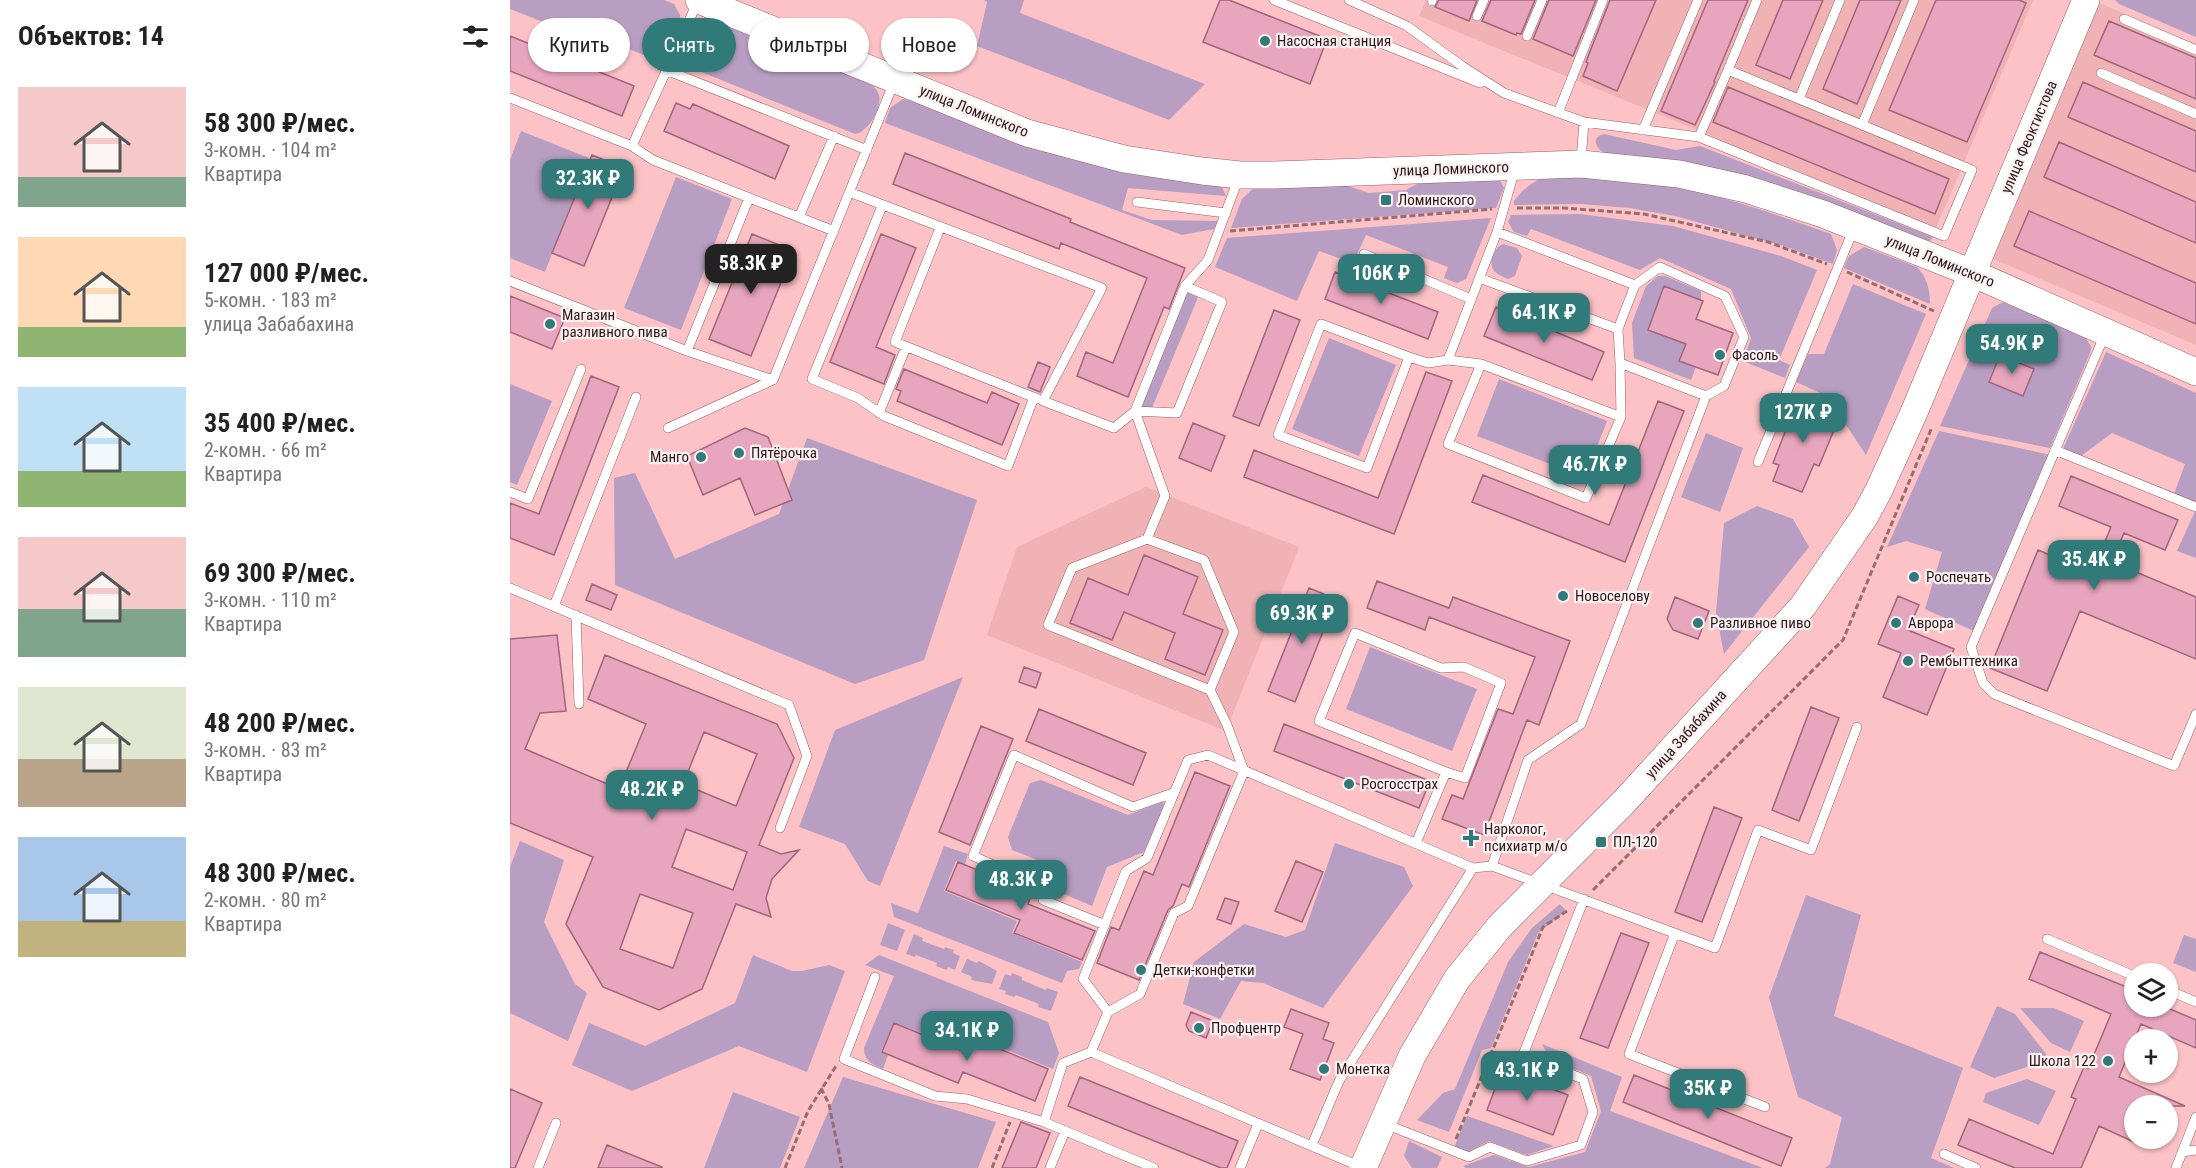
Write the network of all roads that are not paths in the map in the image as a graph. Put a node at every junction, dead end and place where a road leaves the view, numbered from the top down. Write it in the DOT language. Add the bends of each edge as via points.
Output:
graph roads {
  1 [pos="699,0"];
  2 [pos="1274,0"];
  3 [pos="1349,0"];
  4 [pos="1484,0"];
  5 [pos="1542,0"];
  6 [pos="1604,0"];
  7 [pos="1698,0"];
  8 [pos="1757,0"];
  9 [pos="1840,0"];
  10 [pos="1914,0"];
  11 [pos="2085,0"];
  12 [pos="1477,16"];
  13 [pos="691,18"];
  14 [pos="2124,19"];
  15 [pos="1527,36"];
  16 [pos="2196,50"];
  17 [pos="1728,70"];
  18 [pos="665,72"];
  19 [pos="671,72"];
  20 [pos="2101,73"];
  21 [pos="895,80"];
  22 [pos="1504,93"];
  23 [pos="510,98"];
  24 [pos="1799,99"];
  25 [pos="1558,113"];
  26 [pos="2196,114"];
  27 [pos="1584,122"];
  28 [pos="1862,125"];
  29 [pos="1643,130"];
  30 [pos="834,136"];
  31 [pos="1699,137"];
  32 [pos="632,146"];
  33 [pos="867,150"];
  34 [pos="1581,164"];
  35 [pos="1516,166"];
  36 [pos="1240,175"];
  37 [pos="849,192"];
  38 [pos="749,198"];
  39 [pos="1137,202"];
  40 [pos="882,206"];
  41 [pos="1226,213"];
  42 [pos="799,217"];
  43 [pos="1855,226"];
  44 [pos="940,228"];
  45 [pos="834,231"];
  46 [pos="1497,232"];
  47 [pos="1364,254"];
  48 [pos="1971,273"];
  49 [pos="1479,278"];
  50 [pos="510,281"];
  51 [pos="1635,285"];
  52 [pos="1185,286"];
  53 [pos="1471,299"];
  54 [pos="1618,329"];
  55 [pos="2106,332"];
  56 [pos="906,347"];
  57 [pos="687,351"];
  58 [pos="1409,357"];
  59 [pos="1448,360"];
  60 [pos="1620,363"];
  61 [pos="1480,364"];
  62 [pos="581,369"];
  63 [pos="2196,372"];
  64 [pos="773,380"];
  65 [pos="1706,396"];
  66 [pos="636,397"];
  67 [pos="1038,399"];
  68 [pos="1135,411"];
  69 [pos="879,413"];
  70 [pos="1621,417"];
  71 [pos="668,428"];
  72 [pos="2055,450"];
  73 [pos="1758,462"];
  74 [pos="510,492"];
  75 [pos="2196,507"];
  76 [pos="1147,539"];
  77 [pos="510,588"];
  78 [pos="554,606"];
  79 [pos="576,615"];
  80 [pos="1210,690"];
  81 [pos="579,704"];
  82 [pos="2196,714"];
  83 [pos="1857,727"];
  84 [pos="1244,771"];
  85 [pos="1446,772"];
  86 [pos="1173,792"];
  87 [pos="780,828"];
  88 [pos="1416,843"];
  89 [pos="1492,866"];
  90 [pos="1473,868"];
  91 [pos="1541,883"];
  92 [pos="1584,898"];
  93 [pos="1105,925"];
  94 [pos="1675,933"];
  95 [pos="2047,939"];
  96 [pos="2124,972"];
  97 [pos="875,977"];
  98 [pos="2178,994"];
  99 [pos="2196,1002"];
  100 [pos="1108,1011"];
  101 [pos="1091,1052"];
  102 [pos="1765,1107"];
  103 [pos="2196,1117"];
  104 [pos="1044,1122"];
  105 [pos="556,1123"];
  106 [pos="1382,1123"];
  107 [pos="1258,1124"];
  108 [pos="1065,1131"];
  109 [pos="1312,1145"];
  110 [pos="2196,1150"];
  111 [pos="2182,1152"];
  112 [pos="1944,1154"];
  113 [pos="538,1168"];
  114 [pos="1050,1168"];
  115 [pos="1154,1168"];
  116 [pos="1240,1168"];
  117 [pos="1363,1168"];
  118 [pos="1976,1168"];
  119 [pos="2176,1168"];
  1 -- 13 [label="lane"];
  1 -- 21 [label="street, улица Ломинского" via="739,12"];
  2 -- 22 [label="lane"];
  3 -- 22 [label="lane" via="1407,26"];
  4 -- 12 [label="lane"];
  5 -- 15 [label="lane"];
  6 -- 25 [label="lane"];
  7 -- 29 [label="lane"];
  8 -- 17 [label="lane"];
  9 -- 24 [label="lane"];
  10 -- 28 [label="lane"];
  11 -- 48 [label="street, улица Феоктистова"];
  14 -- 16 [label="lane"];
  17 -- 24 [label="lane"];
  17 -- 31 [label="lane"];
  18 -- 32 [label="lane"];
  19 -- 30 [label="lane"];
  20 -- 26 [label="lane"];
  21 -- 33 [label="lane"];
  21 -- 36 [label="street, улица Ломинского" via="1028,133 1124,159"];
  22 -- 25 [label="lane"];
  23 -- 32 [label="lane"];
  24 -- 28 [label="lane"];
  25 -- 27 [label="lane"];
  27 -- 29 [label="lane"];
  27 -- 34 [label="lane"];
  28 -- 31 [label="lane" via="1972,170 1944,236"];
  29 -- 31 [label="lane"];
  30 -- 33 [label="lane"];
  30 -- 42 [label="lane"];
  32 -- 38 [label="lane" via="653,160"];
  33 -- 37 [label="lane"];
  34 -- 35 [label="street, улица Ломинского"];
  34 -- 43 [label="street, улица Ломинского" via="1679,174 1746,189"];
  35 -- 36 [label="street, улица Ломинского"];
  35 -- 46 [label="lane"];
  36 -- 41 [label="lane"];
  37 -- 40 [label="lane"];
  37 -- 45 [label="lane"];
  38 -- 42 [label="lane"];
  38 -- 57 [label="lane"];
  39 -- 41 [label="lane"];
  40 -- 44 [label="lane"];
  40 -- 69 [label="lane" via="812,379 858,398"];
  41 -- 52 [label="lane" via="1208,260"];
  42 -- 45 [label="lane"];
  43 -- 48 [label="street, улица Ломинского"];
  43 -- 73 [label="lane"];
  44 -- 56 [label="lane" via="895,342"];
  44 -- 67 [label="lane" via="1102,288"];
  45 -- 64 [label="lane"];
  46 -- 49 [label="lane"];
  46 -- 51 [label="lane"];
  47 -- 53 [label="lane"];
  48 -- 55 [label="street, улица Ломинского"];
  48 -- 91 [label="street, улица Забабахина" via="1879,490 1803,606 1624,802"];
  49 -- 53 [label="lane"];
  49 -- 54 [label="lane"];
  50 -- 57 [label="lane"];
  51 -- 54 [label="lane"];
  51 -- 65 [label="lane" via="1660,267 1725,296 1744,337 1724,386"];
  52 -- 68 [label="lane"];
  52 -- 68 [label="lane" via="1222,302 1177,413"];
  53 -- 59 [label="lane"];
  54 -- 60 [label="lane"];
  55 -- 63 [label="street, улица Ломинского"];
  55 -- 72 [label="lane"];
  56 -- 67 [label="lane"];
  56 -- 69 [label="lane"];
  57 -- 64 [label="lane"];
  58 -- 58 [label="lane" via="1321,324 1278,435 1367,468"];
  58 -- 59 [label="lane" via="1428,363"];
  59 -- 61 [label="lane"];
  60 -- 65 [label="lane"];
  60 -- 70 [label="lane"];
  61 -- 70 [label="lane"];
  61 -- 70 [label="lane" via="1448,444 1586,498"];
  62 -- 74 [label="lane" via="528,499"];
  64 -- 71 [label="lane"];
  65 -- 89 [label="lane" via="1581,724 1528,760"];
  66 -- 78 [label="lane"];
  67 -- 68 [label="lane" via="1114,428"];
  67 -- 69 [label="lane" via="1008,466"];
  68 -- 76 [label="lane" via="1165,496"];
  72 -- 75 [label="lane"];
  72 -- 82 [label="lane" via="1971,647 1983,683 1994,694 2174,766"];
  76 -- 80 [label="lane" via="1204,560 1234,632"];
  76 -- 80 [label="lane" via="1072,568 1048,625"];
  77 -- 78 [label="lane"];
  78 -- 79 [label="lane"];
  79 -- 81 [label="lane"];
  79 -- 87 [label="lane" via="789,705 807,756"];
  80 -- 84 [label="lane"];
  83 -- 94 [label="lane" via="1811,850 1758,830 1715,948"];
  84 -- 86 [label="lane" via="1208,755 1188,760"];
  84 -- 88 [label="lane"];
  84 -- 100 [label="lane" via="1188,906 1174,914 1140,994"];
  85 -- 85 [label="lane" via="1465,778 1501,683 1464,667 1441,668 1355,633 1319,721"];
  85 -- 88 [label="lane"];
  86 -- 93 [label="lane" via="1147,858 1126,871"];
  86 -- 93 [label="lane" via="1133,807 1014,755 973,856 1043,887 1044,900"];
  88 -- 90 [label="lane"];
  89 -- 90 [label="lane"];
  89 -- 91 [label="lane"];
  90 -- 109 [label="lane" via="1339,1081"];
  91 -- 92 [label="lane"];
  91 -- 106 [label="street, улица Забабахина" via="1457,979 1412,1056"];
  92 -- 94 [label="lane"];
  92 -- 106 [label="lane" via="1523,1054 1582,1079 1593,1112 1581,1145 1527,1161 1490,1148 1469,1157"];
  93 -- 100 [label="lane" via="1083,979"];
  94 -- 102 [label="lane" via="1629,1054"];
  95 -- 96 [label="lane"];
  97 -- 104 [label="lane" via="844,1059 935,1096 967,1099"];
  98 -- 99 [label="lane"];
  100 -- 101 [label="lane"];
  101 -- 104 [label="lane" via="1063,1063"];
  101 -- 107 [label="lane"];
  103 -- 111 [label="lane"];
  104 -- 108 [label="lane"];
  105 -- 113 [label="lane"];
  106 -- 117 [label="street, улица Забабахина"];
  107 -- 109 [label="lane"];
  107 -- 116 [label="lane"];
  108 -- 114 [label="lane"];
  108 -- 115 [label="lane"];
  109 -- 117 [label="lane"];
  110 -- 111 [label="lane"];
  111 -- 119 [label="lane"];
  112 -- 118 [label="lane"];
}
